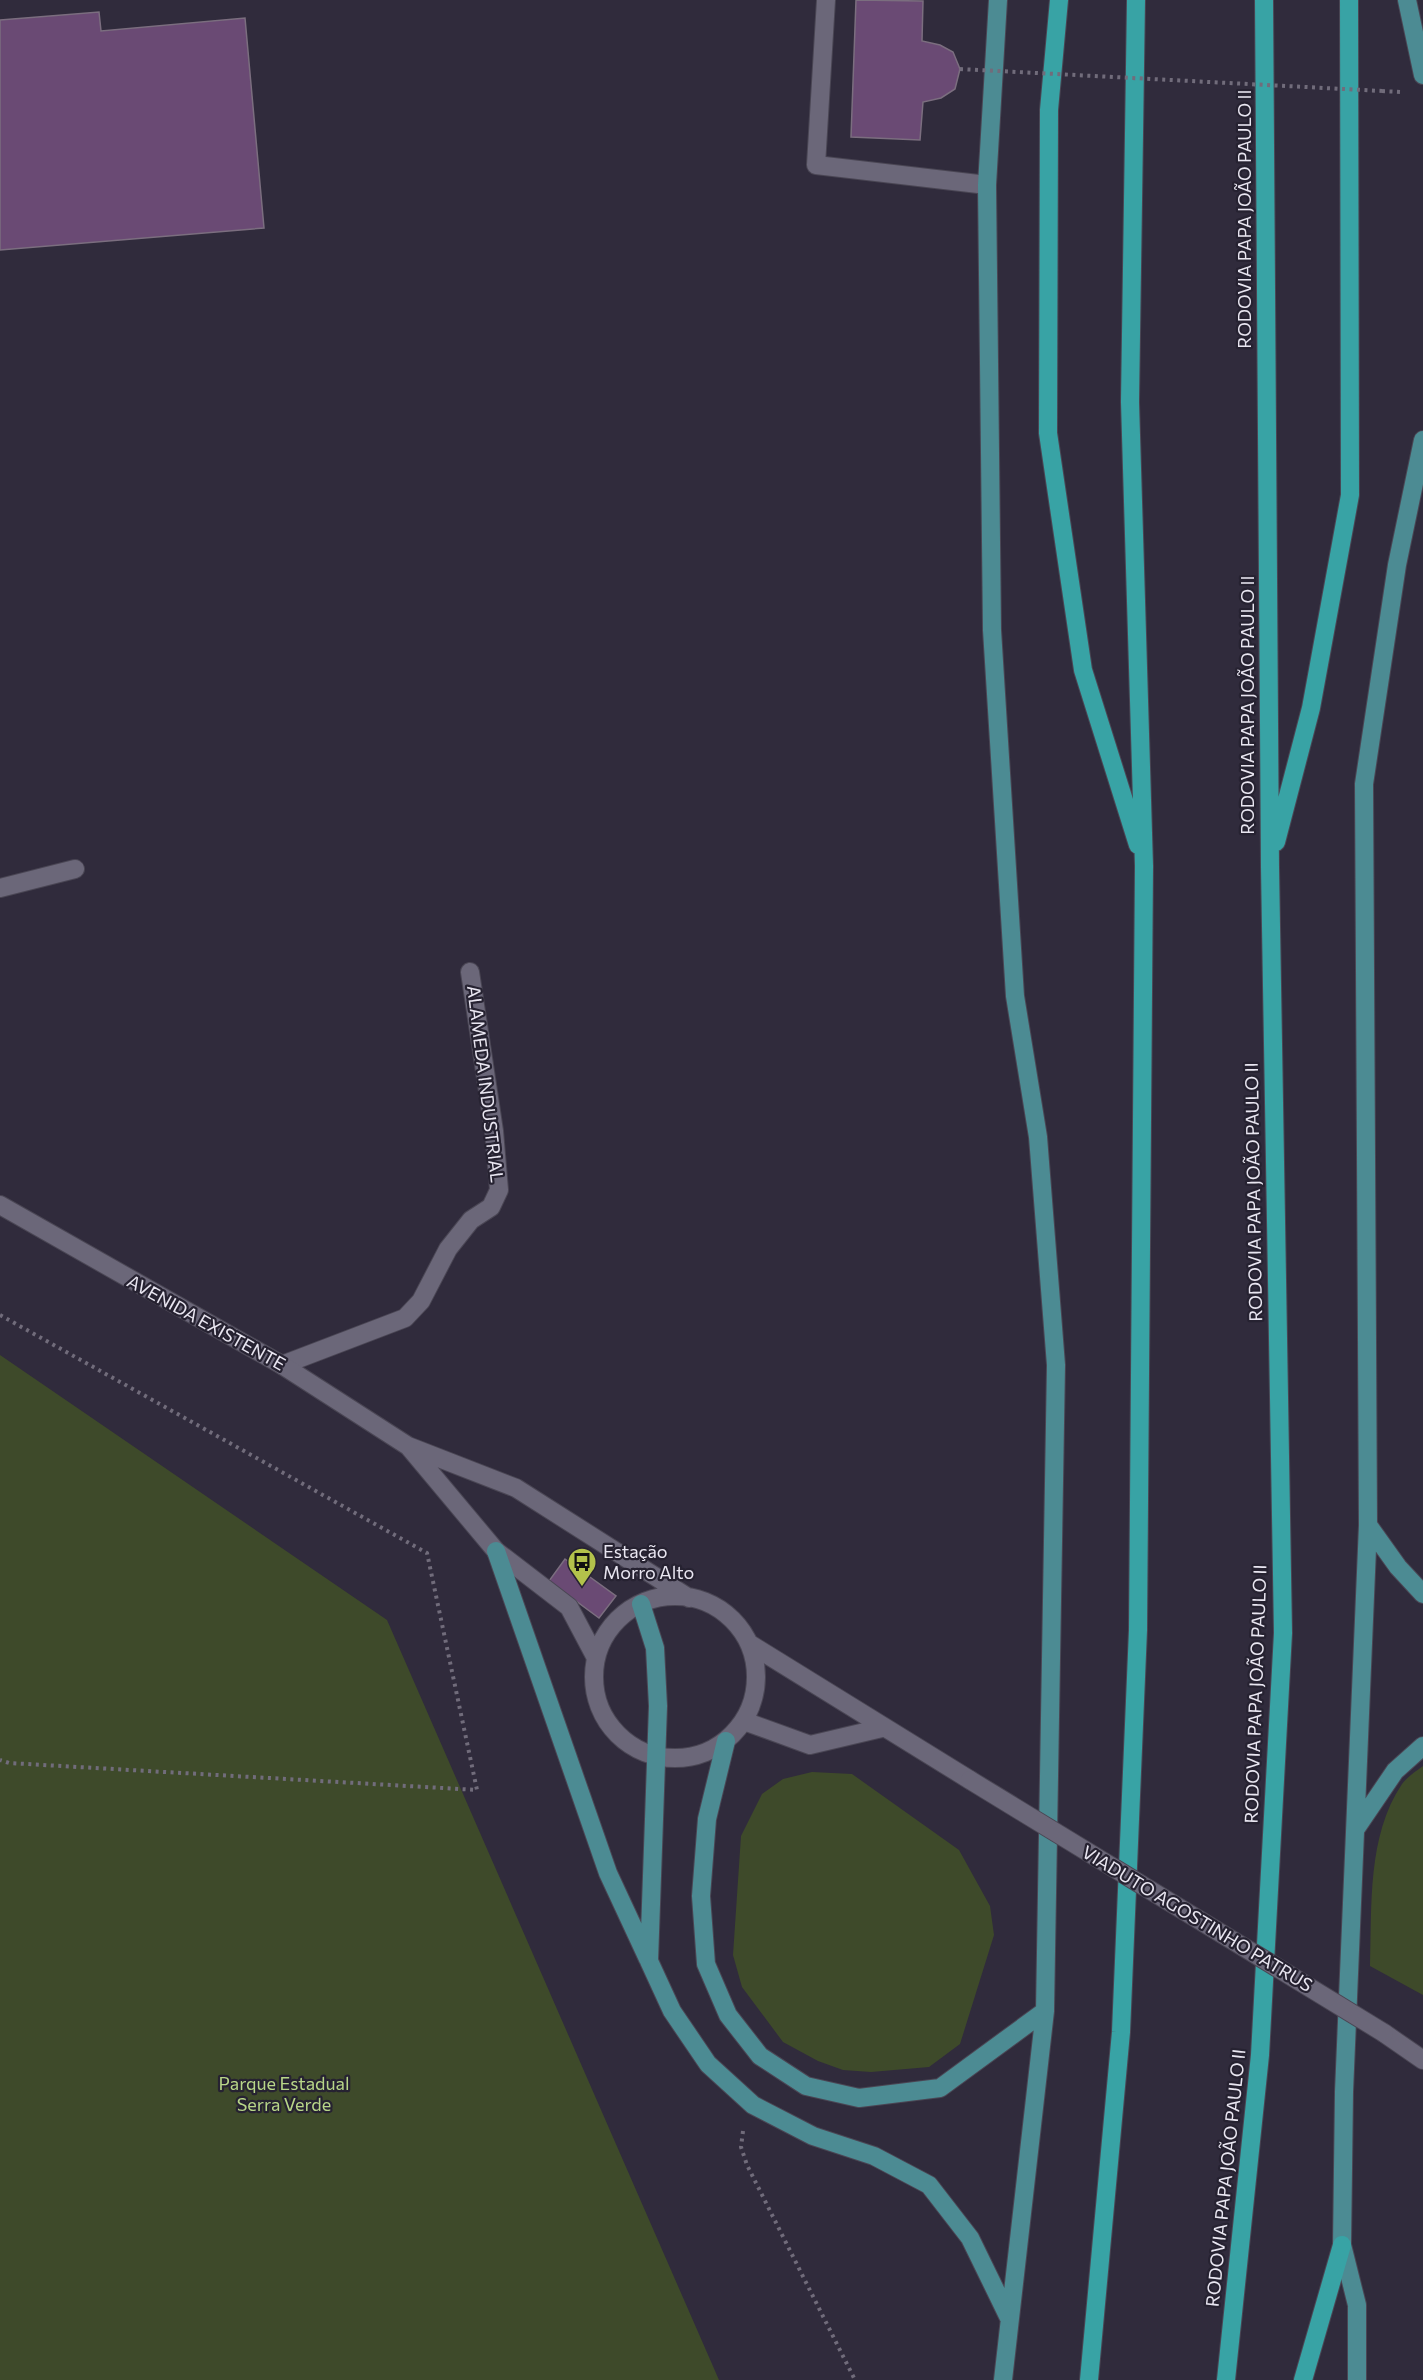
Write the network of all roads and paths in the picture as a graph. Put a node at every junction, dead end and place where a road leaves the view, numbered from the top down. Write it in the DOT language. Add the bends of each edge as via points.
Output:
graph roads {
  1 [pos="826,0"];
  2 [pos="998,0"];
  3 [pos="1059,0"];
  4 [pos="1136,0"];
  5 [pos="1264,0"];
  6 [pos="1349,0"];
  7 [pos="1407,0"];
  8 [pos="960,69"];
  9 [pos="1423,75"];
  10 [pos="1382,91"];
  11 [pos="987,185"];
  12 [pos="1423,440"];
  13 [pos="1144,866"];
  14 [pos="1270,867"];
  15 [pos="75,868"];
  16 [pos="0,888"];
  17 [pos="470,972"];
  18 [pos="0,1205"];
  19 [pos="0,1315"];
  20 [pos="282,1365"];
  21 [pos="408,1446"];
  22 [pos="1368,1525"];
  23 [pos="496,1551"];
  24 [pos="1423,1594"];
  25 [pos="689,1598"];
  26 [pos="641,1604"];
  27 [pos="750,1644"];
  28 [pos="596,1658"];
  29 [pos="744,1721"];
  30 [pos="882,1728"];
  31 [pos="726,1741"];
  32 [pos="1423,1746"];
  33 [pos="658,1757"];
  34 [pos="0,1760"];
  35 [pos="1357,1827"];
  36 [pos="649,1961"];
  37 [pos="1045,2011"];
  38 [pos="1423,2060"];
  39 [pos="753,2105"];
  40 [pos="1342,2245"];
  41 [pos="1010,2319"];
  42 [pos="855,2380"];
  43 [pos="1003,2380"];
  44 [pos="1089,2380"];
  45 [pos="1226,2380"];
  46 [pos="1303,2380"];
  47 [pos="1357,2380"];
  1 -- 11 [label="street" via="816,165"];
  2 -- 11 [label="main road"];
  3 -- 13 [label="highway" via="1049,110 1048,433 1083,670"];
  4 -- 13 [label="highway" via="1130,402"];
  5 -- 14 [label="highway, RODOVIA PAPA JOÃO PAULO II"];
  6 -- 14 [label="highway" via="1350,495 1311,708"];
  7 -- 9 [label="main road"];
  8 -- 10 [label="path, bridge"];
  11 -- 37 [label="main road" via="992,630 1015,996 1038,1137 1056,1365"];
  12 -- 22 [label="main road" via="1397,565 1364,784"];
  13 -- 44 [label="highway" via="1138,1630 1121,2032"];
  14 -- 45 [label="highway, RODOVIA PAPA JOÃO PAULO II" via="1283,1633 1260,2055"];
  15 -- 16 [label="street"];
  17 -- 20 [label="street, ALAMEDA INDUSTRIAL" via="495,1131 499,1190 490,1207 471,1220 448,1249 421,1301 405,1318"];
  18 -- 20 [label="street, AVENIDA EXISTENTE"];
  19 -- 34 [label="path" via="427,1552 477,1790"];
  20 -- 21 [label="street, AVENIDA EXISTENTE"];
  21 -- 23 [label="street"];
  21 -- 25 [label="street" via="516,1488"];
  22 -- 24 [label="main road"];
  22 -- 35 [label="main road"];
  23 -- 28 [label="street" via="569,1607"];
  23 -- 36 [label="main road" via="608,1873"];
  25 -- 26 [label="street" via="664,1597"];
  25 -- 27 [label="street" via="712,1605 734,1621"];
  26 -- 28 [label="street" via="620,1617 605,1635"];
  26 -- 33 [label="main road" via="655,1648"];
  27 -- 29 [label="street" via="757,1670 755,1696"];
  27 -- 30 [label="street"];
  28 -- 33 [label="street" via="594,1690 606,1721 628,1744"];
  29 -- 30 [label="street" via="810,1745"];
  29 -- 31 [label="street"];
  30 -- 38 [label="street, VIADUTO AGOSTINHO PATRUS, bridge"];
  31 -- 33 [label="street" via="694,1757"];
  31 -- 37 [label="main road" via="707,1820 701,1896 706,1964 728,2015 760,2056 806,2086 860,2098 940,2088"];
  32 -- 35 [label="main road" via="1395,1771"];
  33 -- 36 [label="main road"];
  35 -- 40 [label="main road" via="1344,2092"];
  36 -- 39 [label="main road" via="672,2011 708,2064"];
  37 -- 41 [label="main road"];
  39 -- 41 [label="main road" via="813,2136 874,2156 928,2186 970,2238"];
  39 -- 42 [label="path" via="742,2133 741,2147 747,2165"];
  40 -- 46 [label="highway"];
  40 -- 47 [label="main road" via="1357,2305"];
  41 -- 43 [label="main road"];
}
